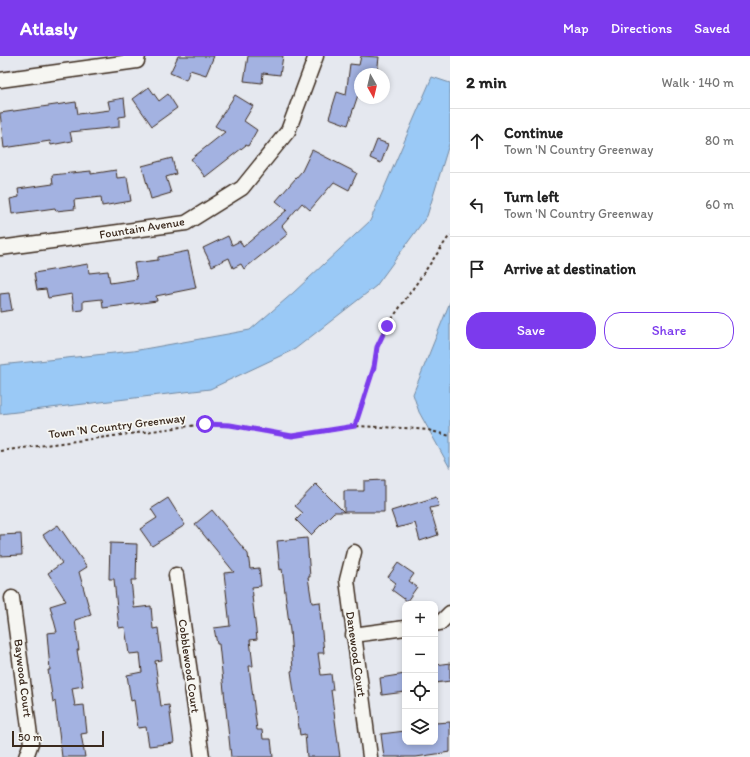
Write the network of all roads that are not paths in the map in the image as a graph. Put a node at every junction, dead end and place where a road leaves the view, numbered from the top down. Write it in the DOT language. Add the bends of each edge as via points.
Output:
graph roads {
  1 [pos="138,56"];
  2 [pos="316,56"];
  3 [pos="0,80"];
  4 [pos="0,248"];
  5 [pos="354,552"];
  6 [pos="176,575"];
  7 [pos="12,598"];
  8 [pos="450,613"];
  9 [pos="438,623"];
  10 [pos="402,628"];
  11 [pos="353,635"];
  12 [pos="26,757"];
  13 [pos="202,757"];
  14 [pos="370,757"];
  1 -- 3 [label="street" via="136,61"];
  2 -- 4 [label="street, Fountain Avenue" via="288,131 242,188 186,223"];
  5 -- 11 [label="street, Danewood Court" via="347,580"];
  6 -- 13 [label="street, Cobblewood Court"];
  7 -- 12 [label="street, Baywood Court" via="31,743"];
  8 -- 9 [label="street"];
  10 -- 11 [label="street"];
  11 -- 14 [label="street, Danewood Court"];
}
